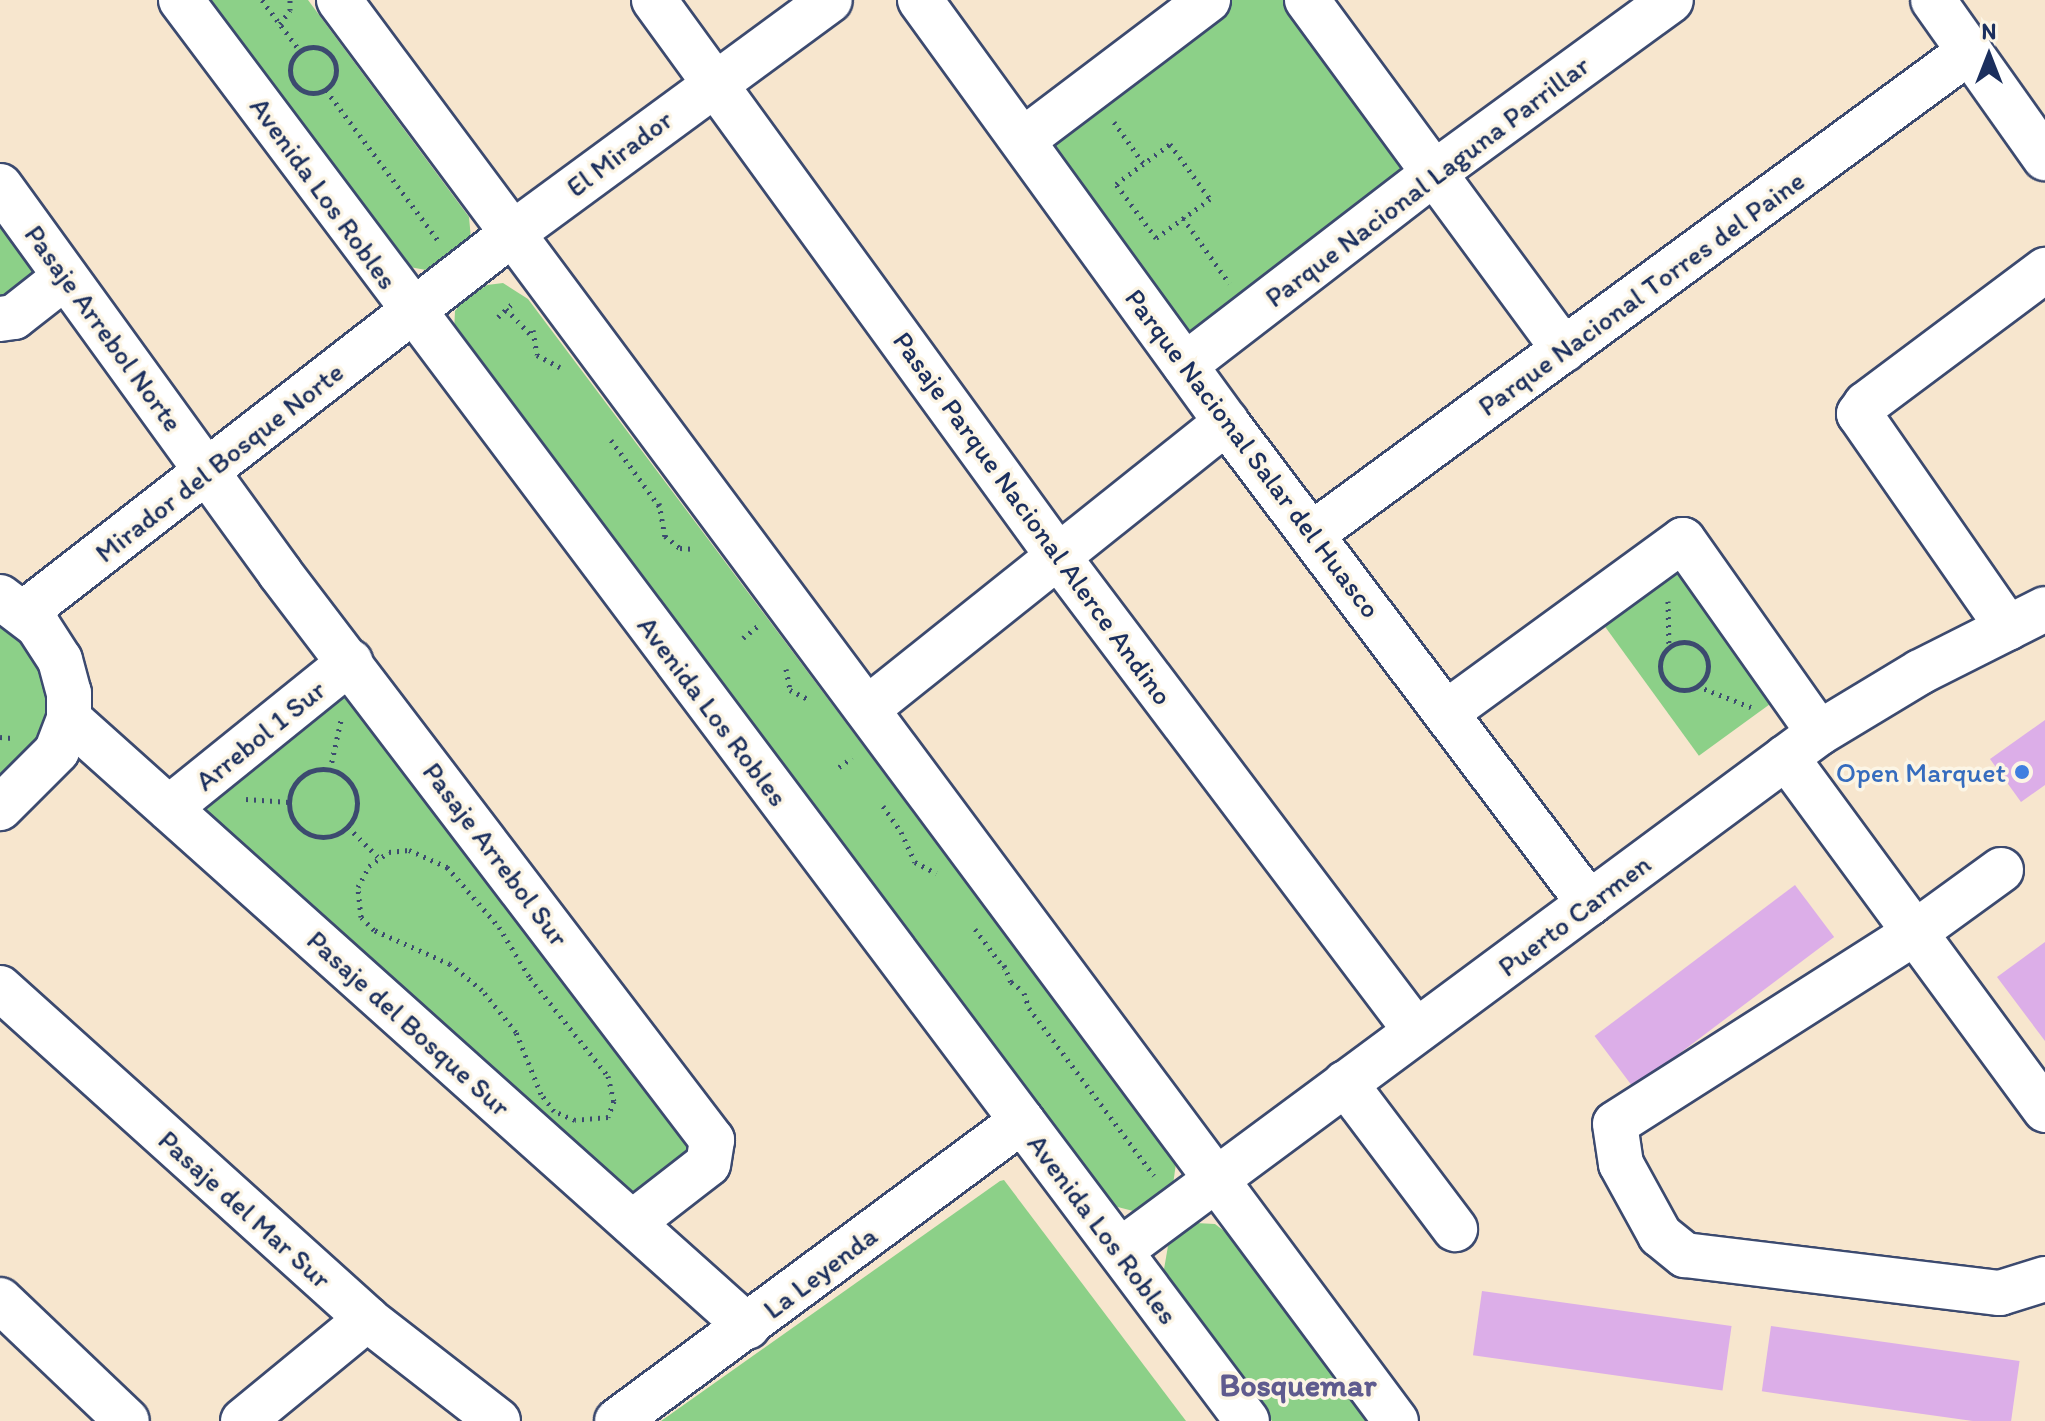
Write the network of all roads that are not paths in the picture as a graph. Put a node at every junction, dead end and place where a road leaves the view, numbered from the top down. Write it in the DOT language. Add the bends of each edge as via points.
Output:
graph roads {
  1 [pos="181,0"];
  2 [pos="339,0"];
  3 [pos="654,0"];
  4 [pos="830,0"];
  5 [pos="920,0"];
  6 [pos="1208,0"];
  7 [pos="1671,0"];
  8 [pos="1933,0"];
  9 [pos="1312,2"];
  10 [pos="1970,51"];
  11 [pos="716,82"];
  12 [pos="1023,140"];
  13 [pos="2045,158"];
  14 [pos="1434,173"];
  15 [pos="0,186"];
  16 [pos="513,233"];
  17 [pos="2045,270"];
  18 [pos="65,277"];
  19 [pos="413,313"];
  20 [pos="0,319"];
  21 [pos="1564,350"];
  22 [pos="1185,365"];
  23 [pos="1226,422"];
  24 [pos="208,470"];
  25 [pos="1312,534"];
  26 [pos="1060,559"];
  27 [pos="12,604"];
  28 [pos="2026,618"];
  29 [pos="350,662"];
  30 [pos="867,709"];
  31 [pos="1447,712"];
  32 [pos="69,719"];
  33 [pos="1803,745"];
  34 [pos="0,808"];
  35 [pos="169,808"];
  36 [pos="2001,870"];
  37 [pos="1589,903"];
  38 [pos="1913,934"];
  39 [pos="0,988"];
  40 [pos="1416,1031"];
  41 [pos="1345,1083"];
  42 [pos="2045,1110"];
  43 [pos="1022,1121"];
  44 [pos="1216,1179"];
  45 [pos="632,1223"];
  46 [pos="1455,1229"];
  47 [pos="1121,1250"];
  48 [pos="2045,1279"];
  49 [pos="6,1316"];
  50 [pos="367,1319"];
  51 [pos="748,1327"];
  52 [pos="127,1421"];
  53 [pos="243,1421"];
  54 [pos="498,1421"];
  55 [pos="617,1421"];
  56 [pos="1247,1421"];
  57 [pos="1396,1421"];
  1 -- 19 [label="street, Avenida Los Robles"];
  2 -- 16 [label="street"];
  3 -- 11 [label="street, Pasaje Parque Nacional Alerce Andino"];
  4 -- 11 [label="street, El Mirador"];
  5 -- 12 [label="street, Parque Nacional Salar del Huasco"];
  6 -- 12 [label="street"];
  7 -- 14 [label="street, Parque Nacional Laguna Parrillar"];
  8 -- 10 [label="street"];
  9 -- 14 [label="street"];
  10 -- 13 [label="street"];
  10 -- 21 [label="street, Parque Nacional Torres del Paine"];
  11 -- 16 [label="street, El Mirador"];
  11 -- 26 [label="street, Pasaje Parque Nacional Alerce Andino"];
  12 -- 22 [label="street, Parque Nacional Salar del Huasco"];
  14 -- 21 [label="street"];
  14 -- 22 [label="street, Parque Nacional Laguna Parrillar"];
  15 -- 18 [label="street, Pasaje Arrebol Norte"];
  16 -- 19 [label="street, El Mirador"];
  16 -- 30 [label="street"];
  17 -- 28 [label="street" via="1859,414"];
  18 -- 20 [label="street" via="14,317"];
  18 -- 24 [label="street, Pasaje Arrebol Norte"];
  19 -- 24 [label="street, Mirador del Bosque Norte"];
  19 -- 43 [label="street, Avenida Los Robles"];
  21 -- 25 [label="street, Parque Nacional Torres del Paine"];
  22 -- 23 [label="street, Parque Nacional Salar del Huasco"];
  23 -- 25 [label="street, Parque Nacional Salar del Huasco"];
  23 -- 26 [label="street"];
  24 -- 27 [label="street, Mirador del Bosque Norte"];
  24 -- 29 [label="street, Pasaje Arrebol Sur"];
  25 -- 31 [label="street, Parque Nacional Salar del Huasco"];
  26 -- 30 [label="street"];
  26 -- 40 [label="street, Pasaje Parque Nacional Alerce Andino"];
  27 -- 32 [label="street, Mirador del Bosque Norte" via="60,660"];
  28 -- 33 [label="street, Puerto Carmen" via="1920,672"];
  29 -- 35 [label="street, Arrebol 1 Sur"];
  29 -- 45 [label="street, Pasaje Arrebol Sur" via="712,1140 708,1164"];
  30 -- 44 [label="street"];
  31 -- 33 [label="street" via="1683,540"];
  31 -- 37 [label="street, Parque Nacional Salar del Huasco"];
  32 -- 34 [label="street, Mirador del Bosque Norte" via="57,751"];
  32 -- 35 [label="street, Pasaje del Bosque Sur"];
  33 -- 37 [label="street, Puerto Carmen"];
  33 -- 38 [label="street"];
  35 -- 45 [label="street, Pasaje del Bosque Sur"];
  36 -- 38 [label="street"];
  37 -- 40 [label="street, Puerto Carmen"];
  38 -- 42 [label="street"];
  38 -- 48 [label="street" via="1615,1124 1621,1164 1660,1235 1685,1255 2000,1293"];
  39 -- 50 [label="street, Pasaje del Mar Sur"];
  40 -- 41 [label="street, Puerto Carmen"];
  41 -- 44 [label="street, Puerto Carmen"];
  41 -- 46 [label="street"];
  43 -- 47 [label="street, Avenida Los Robles"];
  43 -- 51 [label="street, La Leyenda"];
  44 -- 47 [label="street, Puerto Carmen"];
  44 -- 57 [label="street"];
  45 -- 51 [label="street, Pasaje del Bosque Sur"];
  47 -- 56 [label="street, Avenida Los Robles"];
  49 -- 52 [label="street"];
  50 -- 53 [label="street"];
  50 -- 54 [label="street, Pasaje del Mar Sur"];
  51 -- 55 [label="street, La Leyenda"];
}
